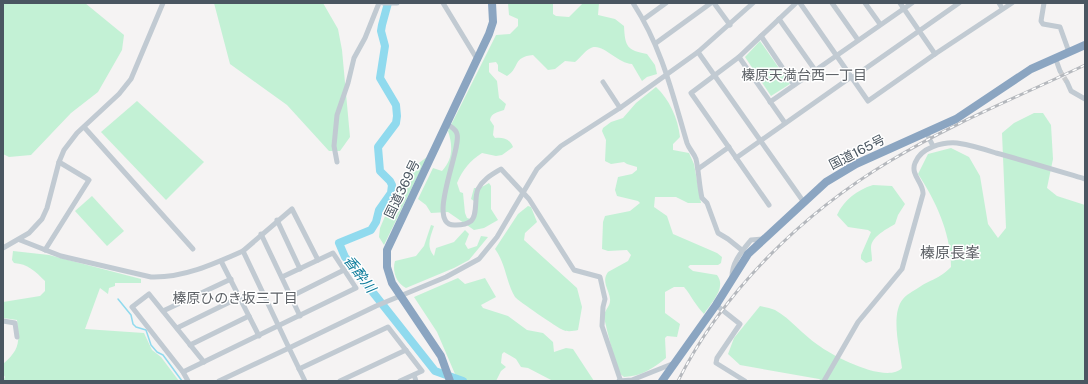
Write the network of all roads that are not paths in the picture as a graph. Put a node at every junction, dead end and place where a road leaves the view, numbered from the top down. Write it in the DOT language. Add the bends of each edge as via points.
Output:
graph roads {
  1 [pos="163,3"];
  2 [pos="379,3"];
  3 [pos="384,3"];
  4 [pos="390,3"];
  5 [pos="397,3"];
  6 [pos="443,3"];
  7 [pos="492,3"];
  8 [pos="634,3"];
  9 [pos="664,3"];
  10 [pos="712,3"];
  11 [pos="753,3"];
  12 [pos="796,3"];
  13 [pos="800,3"];
  14 [pos="832,3"];
  15 [pos="865,3"];
  16 [pos="900,3"];
  17 [pos="912,3"];
  18 [pos="959,3"];
  19 [pos="998,3"];
  20 [pos="1012,3"];
  21 [pos="1044,3"];
  22 [pos="1002,8"];
  23 [pos="904,9"];
  24 [pos="644,18"];
  25 [pos="780,18"];
  26 [pos="880,24"];
  27 [pos="730,25"];
  28 [pos="919,31"];
  29 [pos="761,36"];
  30 [pos="858,40"];
  31 [pos="656,43"];
  32 [pos="1085,45"];
  33 [pos="698,52"];
  34 [pos="1069,52"];
  35 [pos="934,54"];
  36 [pos="836,55"];
  37 [pos="739,57"];
  38 [pos="1055,57"];
  39 [pos="477,59"];
  40 [pos="815,70"];
  41 [pos="1060,71"];
  42 [pos="666,73"];
  43 [pos="716,75"];
  44 [pos="851,77"];
  45 [pos="603,82"];
  46 [pos="1067,82"];
  47 [pos="794,85"];
  48 [pos="1085,99"];
  49 [pos="770,102"];
  50 [pos="620,108"];
  51 [pos="785,123"];
  52 [pos="447,124"];
  53 [pos="84,127"];
  54 [pos="926,132"];
  55 [pos="761,141"];
  56 [pos="933,146"];
  57 [pos="729,147"];
  58 [pos="736,158"];
  59 [pos="59,162"];
  60 [pos="337,162"];
  61 [pos="698,169"];
  62 [pos="1085,179"];
  63 [pos="523,193"];
  64 [pos="803,201"];
  65 [pos="769,206"];
  66 [pos="277,220"];
  67 [pos="261,234"];
  68 [pos="764,238"];
  69 [pos="20,240"];
  70 [pos="3,248"];
  71 [pos="193,249"];
  72 [pos="45,250"];
  73 [pos="243,251"];
  74 [pos="743,251"];
  75 [pos="221,260"];
  76 [pos="318,260"];
  77 [pos="300,269"];
  78 [pos="344,270"];
  79 [pos="282,277"];
  80 [pos="231,279"];
  81 [pos="732,280"];
  82 [pos="400,296"];
  83 [pos="240,297"];
  84 [pos="290,297"];
  85 [pos="716,304"];
  86 [pos="163,311"];
  87 [pos="249,316"];
  88 [pos="300,316"];
  89 [pos="3,321"];
  90 [pos="278,326"];
  91 [pos="177,328"];
  92 [pos="17,336"];
  93 [pos="259,336"];
  94 [pos="190,345"];
  95 [pos="289,348"];
  96 [pos="406,350"];
  97 [pos="204,362"];
  98 [pos="672,364"];
  99 [pos="299,369"];
  100 [pos="183,372"];
  101 [pos="414,375"];
  102 [pos="619,380"];
  103 [pos="188,381"];
  104 [pos="219,381"];
  105 [pos="305,381"];
  106 [pos="340,381"];
  107 [pos="400,381"];
  108 [pos="416,381"];
  109 [pos="450,381"];
  110 [pos="662,381"];
  111 [pos="745,381"];
  112 [pos="824,381"];
  1 -- 53 [label="street" via="131,79"];
  2 -- 60 [label="street" via="354,58 337,115 334,146"];
  3 -- 4 [label="street"];
  4 -- 5 [label="street"];
  6 -- 39 [label="street"];
  7 -- 39 [label="highway, 国道369号" via="493,22"];
  8 -- 24 [label="street"];
  9 -- 24 [label="street"];
  10 -- 27 [label="street"];
  10 -- 31 [label="street"];
  11 -- 27 [label="street"];
  12 -- 25 [label="street"];
  13 -- 36 [label="street"];
  14 -- 30 [label="street"];
  15 -- 26 [label="street"];
  16 -- 23 [label="street"];
  17 -- 23 [label="street"];
  18 -- 28 [label="street"];
  19 -- 22 [label="street"];
  20 -- 22 [label="street"];
  21 -- 34 [label="street" via="1041,21 1043,24 1060,27"];
  22 -- 35 [label="street"];
  23 -- 26 [label="street"];
  23 -- 28 [label="street"];
  24 -- 31 [label="street"];
  25 -- 29 [label="street"];
  25 -- 40 [label="street"];
  26 -- 30 [label="street"];
  27 -- 33 [label="street"];
  28 -- 35 [label="street"];
  28 -- 44 [label="street"];
  29 -- 37 [label="street"];
  29 -- 47 [label="street"];
  30 -- 36 [label="street"];
  31 -- 42 [label="street"];
  32 -- 34 [label="highway, 国道165号"];
  33 -- 42 [label="street"];
  33 -- 43 [label="street"];
  34 -- 38 [label="highway, 国道165号"];
  35 -- 44 [label="street" via="868,101"];
  36 -- 40 [label="street"];
  36 -- 44 [label="street"];
  37 -- 43 [label="street"];
  37 -- 49 [label="street"];
  38 -- 41 [label="street"];
  38 -- 54 [label="highway, 国道165号" via="1012,80 971,110"];
  39 -- 52 [label="highway, 国道369号"];
  40 -- 47 [label="street"];
  42 -- 50 [label="street"];
  42 -- 61 [label="street"];
  43 -- 55 [label="street"];
  43 -- 57 [label="street" via="691,93"];
  44 -- 51 [label="street"];
  45 -- 50 [label="street"];
  46 -- 48 [label="street" via="1071,91"];
  47 -- 49 [label="street"];
  49 -- 51 [label="street"];
  50 -- 63 [label="street" via="561,146 537,169"];
  51 -- 55 [label="street"];
  52 -- 63 [label="street" via="458,135 443,206 446,221 453,225 463,225 471,221 474,217 478,189 484,181 501,169"];
  52 -- 82 [label="highway, 国道369号" via="388,250 387,268"];
  53 -- 59 [label="street" via="72,139"];
  53 -- 71 [label="street"];
  54 -- 56 [label="street"];
  54 -- 64 [label="highway, 国道165号" via="839,173"];
  55 -- 58 [label="street"];
  55 -- 64 [label="street"];
  56 -- 62 [label="street" via="957,143"];
  56 -- 112 [label="street" via="914,164 923,194 902,269 858,322"];
  57 -- 58 [label="street"];
  57 -- 61 [label="street"];
  58 -- 65 [label="street"];
  59 -- 69 [label="street" via="42,220"];
  59 -- 72 [label="street" via="89,180"];
  61 -- 74 [label="street" via="702,198 707,203 718,233"];
  63 -- 82 [label="street" via="497,237 479,259 446,277"];
  63 -- 102 [label="street" via="574,270 600,277 605,299 602,326"];
  64 -- 68 [label="highway, 国道165号"];
  66 -- 67 [label="street"];
  66 -- 76 [label="street" via="292,208"];
  66 -- 77 [label="street"];
  67 -- 73 [label="street"];
  67 -- 79 [label="street"];
  68 -- 74 [label="street" via="752,240"];
  68 -- 81 [label="highway, 国道165号" via="748,254"];
  69 -- 70 [label="street"];
  69 -- 72 [label="street"];
  72 -- 75 [label="street" via="151,277 176,276"];
  73 -- 75 [label="street"];
  73 -- 90 [label="street"];
  74 -- 81 [label="street" via="734,264"];
  75 -- 80 [label="street"];
  76 -- 77 [label="street"];
  76 -- 78 [label="street" via="333,253"];
  77 -- 79 [label="street"];
  78 -- 84 [label="street"];
  78 -- 88 [label="street" via="356,288"];
  79 -- 84 [label="street"];
  80 -- 83 [label="street"];
  80 -- 86 [label="street"];
  81 -- 85 [label="highway, 国道165号"];
  82 -- 95 [label="street"];
  82 -- 109 [label="highway, 国道369号" via="441,356"];
  83 -- 87 [label="street"];
  83 -- 91 [label="street"];
  84 -- 88 [label="street"];
  85 -- 98 [label="highway, 国道165号"];
  85 -- 111 [label="street" via="740,324 716,363"];
  86 -- 91 [label="street"];
  86 -- 100 [label="street" via="149,294 132,307"];
  87 -- 93 [label="street"];
  87 -- 94 [label="street"];
  88 -- 90 [label="street"];
  89 -- 92 [label="street" via="15,323"];
  90 -- 93 [label="street"];
  90 -- 95 [label="street"];
  91 -- 94 [label="street"];
  93 -- 97 [label="street"];
  94 -- 97 [label="street"];
  95 -- 99 [label="street"];
  95 -- 104 [label="street"];
  96 -- 99 [label="street" via="388,327"];
  96 -- 101 [label="street" via="422,371"];
  96 -- 106 [label="street"];
  97 -- 100 [label="street"];
  98 -- 102 [label="street" via="632,380"];
  98 -- 110 [label="highway, 国道165号"];
  99 -- 105 [label="street"];
  100 -- 103 [label="street"];
  101 -- 107 [label="street"];
  101 -- 108 [label="street"];
}
